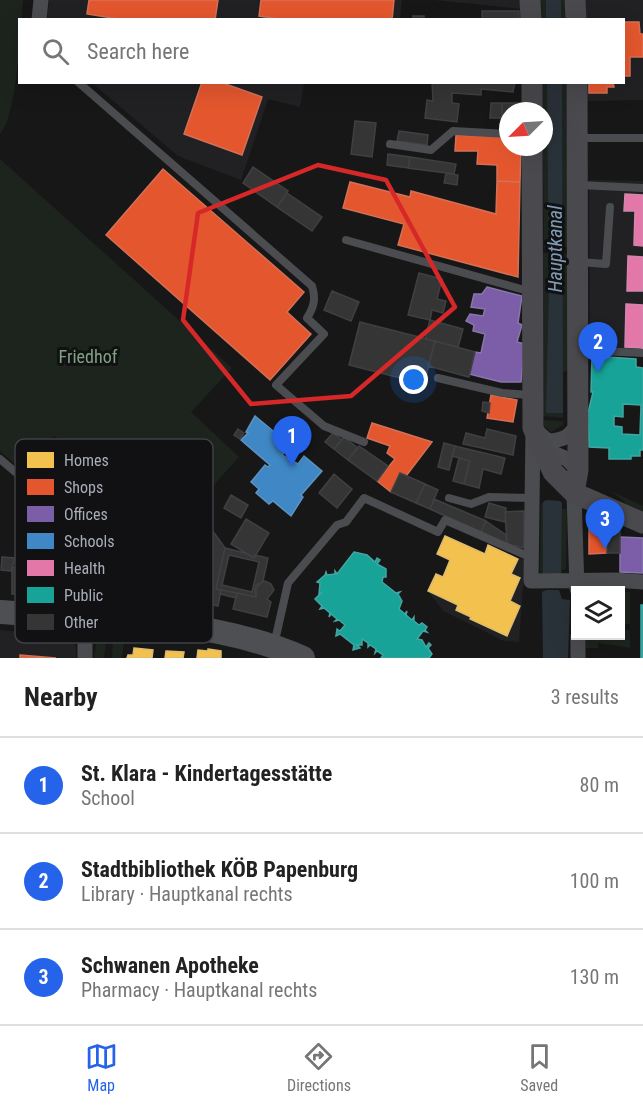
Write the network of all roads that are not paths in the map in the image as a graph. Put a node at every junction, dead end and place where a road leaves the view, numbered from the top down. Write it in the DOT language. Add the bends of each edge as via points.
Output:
graph roads {
  1 [pos="40,0"];
  2 [pos="530,0"];
  3 [pos="575,0"];
  4 [pos="39,18"];
  5 [pos="531,18"];
  6 [pos="576,18"];
  7 [pos="80,84"];
  8 [pos="532,84"];
  9 [pos="577,84"];
  10 [pos="532,102"];
  11 [pos="499,134"];
  12 [pos="577,138"];
  13 [pos="643,138"];
  14 [pos="390,144"];
  15 [pos="532,156"];
  16 [pos="578,185"];
  17 [pos="643,188"];
  18 [pos="610,207"];
  19 [pos="346,240"];
  20 [pos="579,262"];
  21 [pos="533,292"];
  22 [pos="578,350"];
  23 [pos="643,353"];
  24 [pos="438,378"];
  25 [pos="534,395"];
  26 [pos="578,423"];
  27 [pos="533,428"];
  28 [pos="364,442"];
  29 [pos="538,458"];
  30 [pos="0,459"];
  31 [pos="578,470"];
  32 [pos="15,472"];
  33 [pos="574,493"];
  34 [pos="449,498"];
  35 [pos="531,498"];
  36 [pos="618,512"];
  37 [pos="643,524"];
  38 [pos="531,557"];
  39 [pos="643,582"];
  40 [pos="576,586"];
  41 [pos="0,612"];
  42 [pos="15,613"];
  43 [pos="213,632"];
  44 [pos="578,640"];
  45 [pos="273,646"];
  46 [pos="303,658"];
  47 [pos="578,658"];
  1 -- 4 [label="street"];
  2 -- 5 [label="street"];
  3 -- 6 [label="street"];
  7 -- 28 [label="lane" via="312,286 313,309 307,318 324,334 276,385 324,426"];
  8 -- 10 [label="street"];
  9 -- 12 [label="street"];
  11 -- 14 [label="lane" via="453,131 431,150"];
  12 -- 13 [label="lane"];
  12 -- 16 [label="street"];
  15 -- 21 [label="street"];
  16 -- 17 [label="lane"];
  16 -- 20 [label="street"];
  18 -- 20 [label="lane" via="606,264"];
  19 -- 21 [label="lane"];
  20 -- 22 [label="street"];
  21 -- 25 [label="street"];
  22 -- 23 [label="lane"];
  22 -- 26 [label="street"];
  24 -- 25 [label="lane" via="502,393"];
  25 -- 27 [label="street"];
  26 -- 27 [label="street" via="570,436 561,441 548,441"];
  26 -- 31 [label="street"];
  27 -- 29 [label="street"];
  29 -- 31 [label="street" via="553,453"];
  29 -- 33 [label="street"];
  29 -- 35 [label="street"];
  30 -- 32 [label="lane"];
  31 -- 33 [label="street"];
  31 -- 36 [label="street"];
  33 -- 36 [label="street"];
  33 -- 40 [label="street"];
  34 -- 35 [label="lane" via="471,504 489,497"];
  35 -- 38 [label="street"];
  36 -- 37 [label="street"];
  38 -- 40 [label="street" via="531,581"];
  38 -- 45 [label="lane" via="445,520 438,532 364,498 346,522 336,525 288,584"];
  39 -- 40 [label="street"];
  41 -- 42 [label="main road"];
  43 -- 45 [label="main road"];
  44 -- 47 [label="street"];
  45 -- 46 [label="main road"];
}
